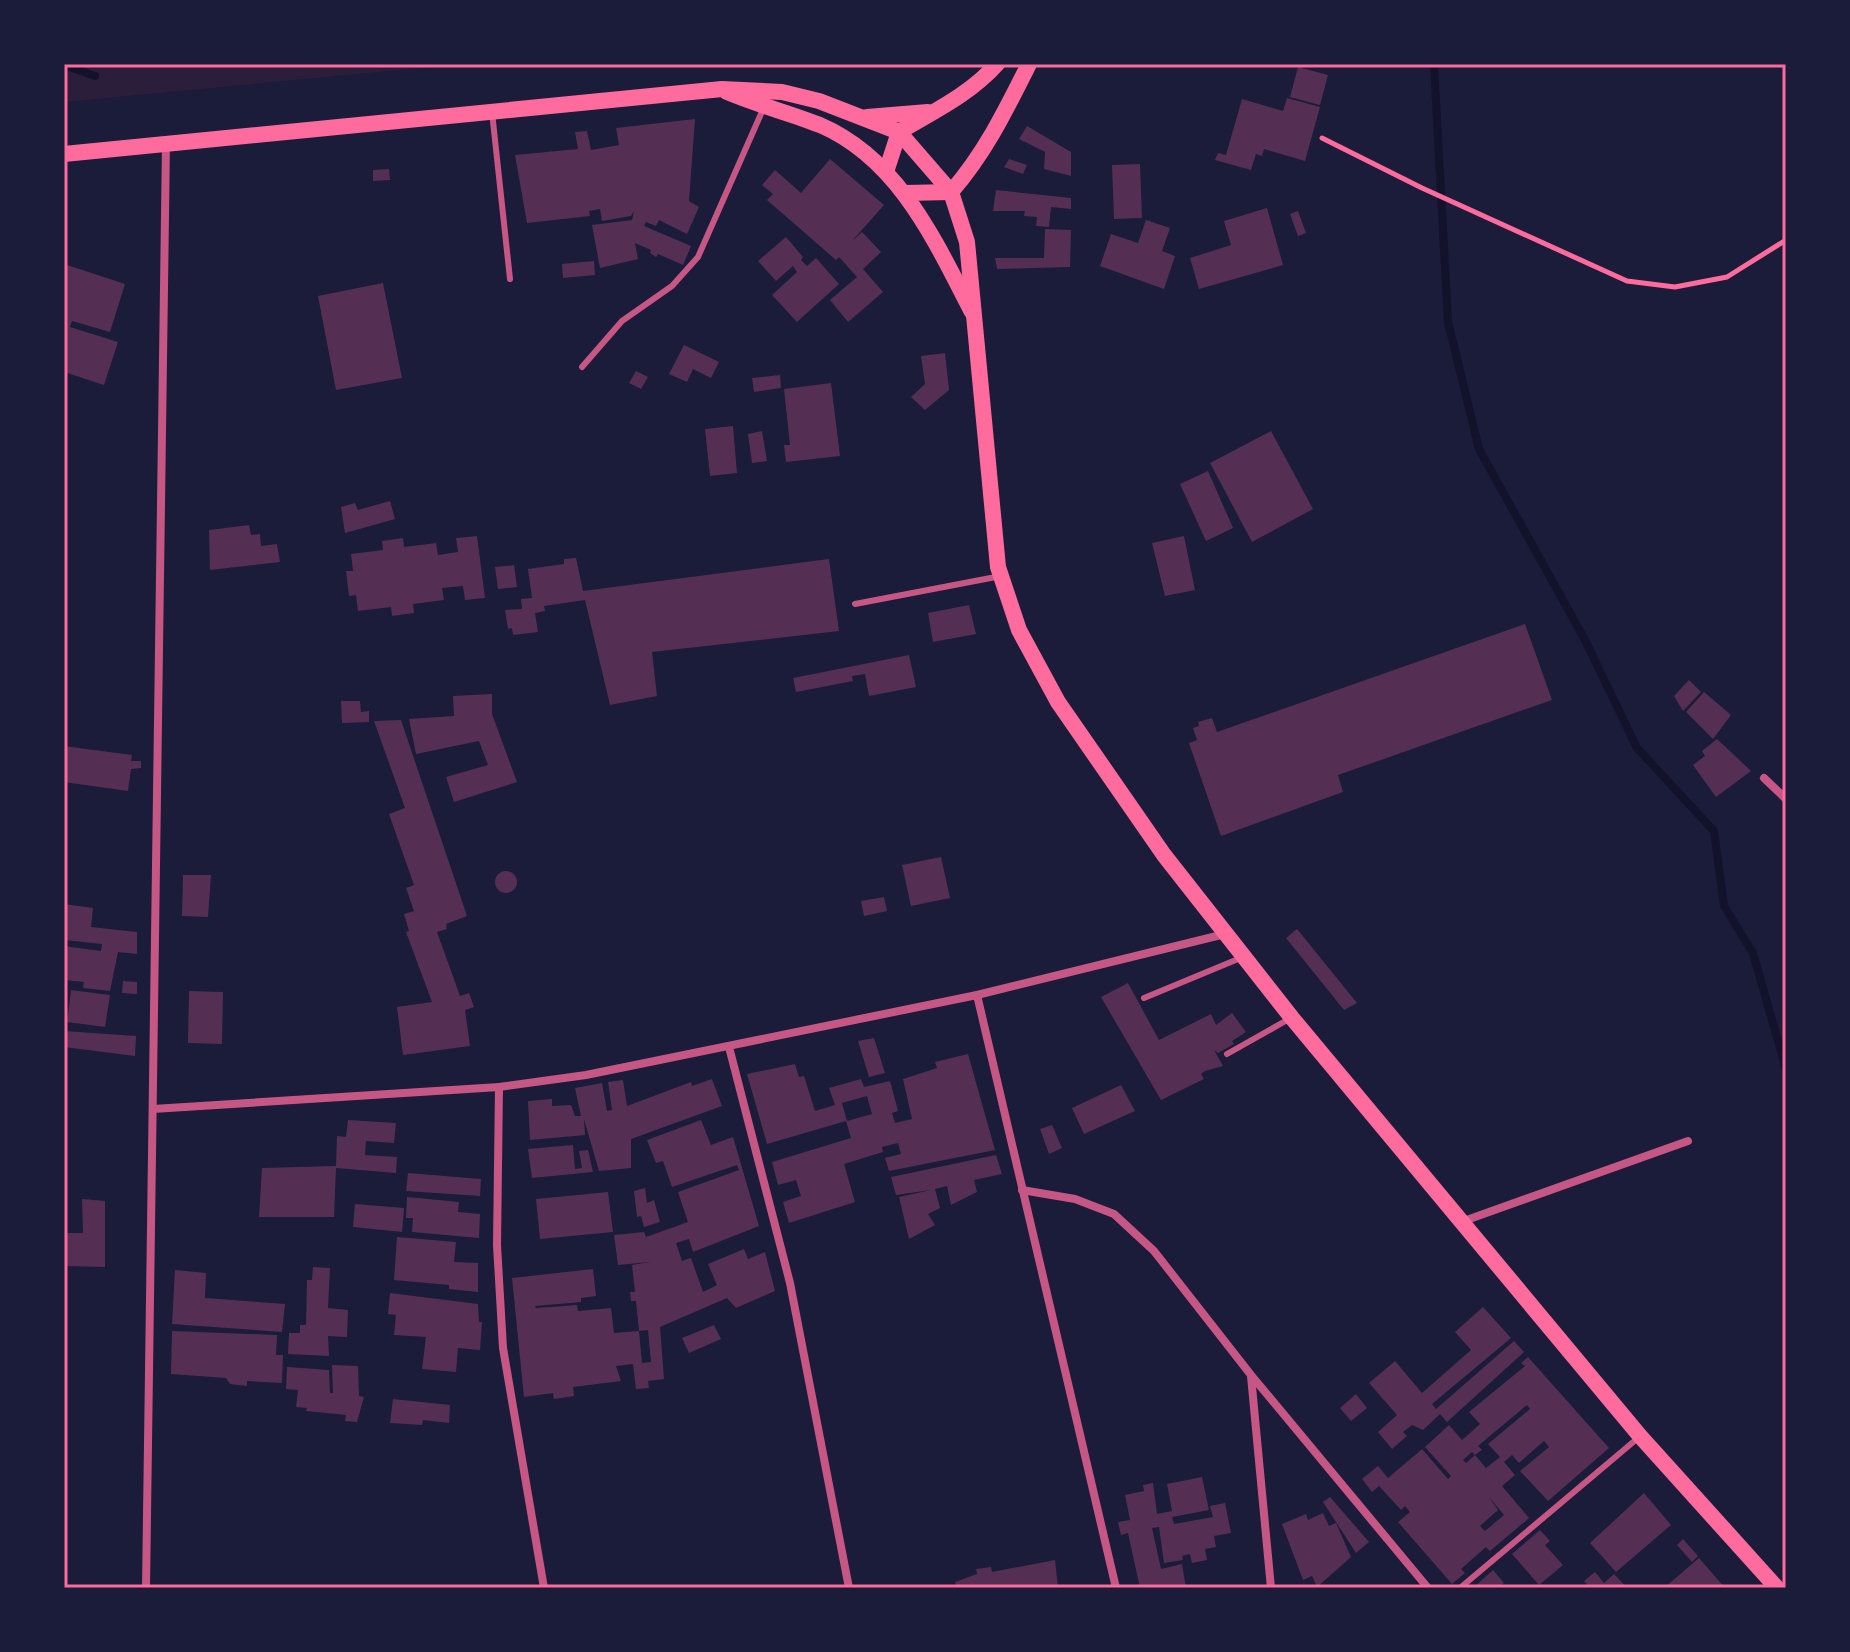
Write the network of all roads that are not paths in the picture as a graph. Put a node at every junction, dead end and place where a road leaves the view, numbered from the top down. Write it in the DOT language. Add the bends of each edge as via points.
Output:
graph roads {
  1 [pos="997,64"];
  2 [pos="1029,64"];
  3 [pos="722,89"];
  4 [pos="764,107"];
  5 [pos="937,111"];
  6 [pos="492,112"];
  7 [pos="865,117"];
  8 [pos="899,132"];
  9 [pos="166,143"];
  10 [pos="64,154"];
  11 [pos="886,172"];
  12 [pos="951,192"];
  13 [pos="905,193"];
  14 [pos="510,279"];
  15 [pos="975,318"];
  16 [pos="582,367"];
  17 [pos="1001,576"];
  18 [pos="855,604"];
  19 [pos="1764,778"];
  20 [pos="1786,799"];
  21 [pos="1225,934"];
  22 [pos="1243,957"];
  23 [pos="977,995"];
  24 [pos="1144,998"];
  25 [pos="1292,1018"];
  26 [pos="729,1047"];
  27 [pos="1227,1054"];
  28 [pos="499,1087"];
  29 [pos="153,1109"];
  30 [pos="1688,1141"];
  31 [pos="1022,1190"];
  32 [pos="1460,1222"];
  33 [pos="1251,1375"];
  34 [pos="1640,1436"];
  35 [pos="146,1588"];
  36 [pos="544,1588"];
  37 [pos="849,1588"];
  38 [pos="1116,1588"];
  39 [pos="1271,1588"];
  40 [pos="1428,1588"];
  41 [pos="1460,1588"];
  42 [pos="1777,1588"];
  1 -- 5 [label="main road" via="980,83"];
  2 -- 12 [label="main road" via="997,129"];
  3 -- 4 [label="main road"];
  3 -- 6 [label="main road"];
  3 -- 7 [label="main road" via="782,92"];
  4 -- 11 [label="main road" via="821,126"];
  4 -- 16 [label="lane" via="698,257 672,286 622,321"];
  5 -- 7 [label="main road"];
  5 -- 8 [label="main road"];
  6 -- 9 [label="main road"];
  6 -- 14 [label="lane"];
  7 -- 8 [label="main road"];
  8 -- 11 [label="main road"];
  8 -- 12 [label="main road"];
  9 -- 10 [label="main road"];
  9 -- 29 [label="street"];
  11 -- 13 [label="main road"];
  12 -- 13 [label="main road"];
  12 -- 15 [label="main road" via="967,242"];
  13 -- 15 [label="main road"];
  15 -- 17 [label="main road"];
  17 -- 18 [label="lane"];
  17 -- 21 [label="main road" via="1019,630 1058,702"];
  19 -- 20 [label="street"];
  21 -- 22 [label="main road"];
  21 -- 23 [label="street"];
  22 -- 24 [label="lane"];
  22 -- 25 [label="main road"];
  23 -- 26 [label="street"];
  23 -- 31 [label="street"];
  25 -- 27 [label="lane"];
  25 -- 32 [label="main road"];
  26 -- 28 [label="street"];
  26 -- 37 [label="street" via="790,1283"];
  28 -- 29 [label="street"];
  28 -- 36 [label="street" via="497,1245 503,1348"];
  29 -- 35 [label="street"];
  30 -- 32 [label="street"];
  31 -- 33 [label="street" via="1075,1199 1114,1214 1154,1251"];
  31 -- 38 [label="street"];
  32 -- 34 [label="main road"];
  33 -- 39 [label="street"];
  33 -- 40 [label="street"];
  34 -- 41 [label="lane"];
  34 -- 42 [label="main road"];
}
